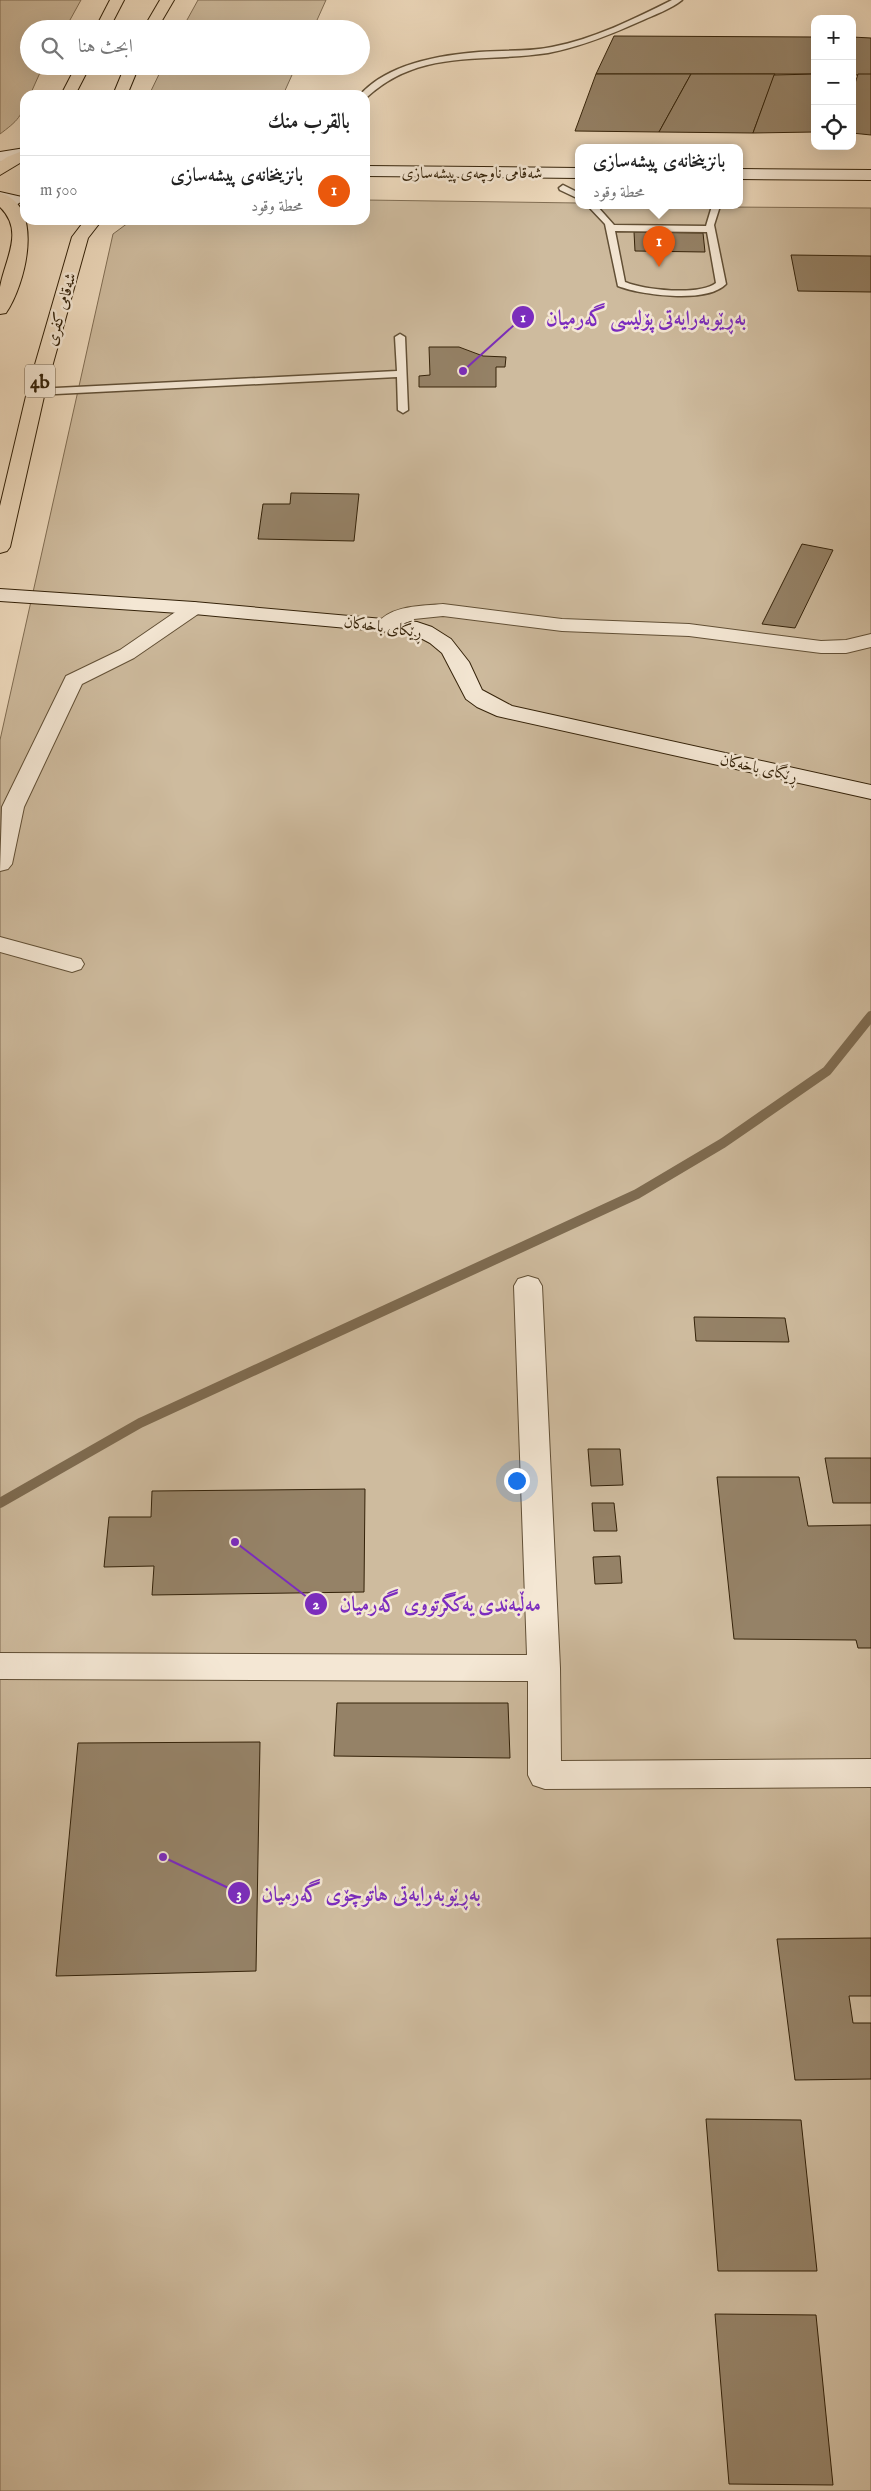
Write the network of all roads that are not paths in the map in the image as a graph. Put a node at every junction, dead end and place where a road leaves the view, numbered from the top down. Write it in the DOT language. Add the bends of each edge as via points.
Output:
graph roads {
  1 [pos="117,0"];
  2 [pos="168,0"];
  3 [pos="678,0"];
  4 [pos="107,20"];
  5 [pos="156,20"];
  6 [pos="78,75"];
  7 [pos="128,75"];
  8 [pos="70,90"];
  9 [pos="122,90"];
  10 [pos="369,90"];
  11 [pos="370,171"];
  12 [pos="575,173"];
  13 [pos="743,174"];
  14 [pos="871,175"];
  15 [pos="370,186"];
  16 [pos="571,188"];
  17 [pos="0,190"];
  18 [pos="743,190"];
  19 [pos="871,190"];
  20 [pos="10,199"];
  21 [pos="596,209"];
  22 [pos="715,209"];
  23 [pos="90,225"];
  24 [pos="610,228"];
  25 [pos="711,229"];
  26 [pos="0,309"];
  27 [pos="400,336"];
  28 [pos="402,374"];
  29 [pos="36,392"];
  30 [pos="403,410"];
  31 [pos="0,547"];
  32 [pos="0,596"];
  33 [pos="194,608"];
  34 [pos="387,624"];
  35 [pos="871,640"];
  36 [pos="871,792"];
  37 [pos="0,864"];
  38 [pos="0,944"];
  39 [pos="72,964"];
  40 [pos="528,1286"];
  41 [pos="0,1666"];
  42 [pos="544,1668"];
  43 [pos="871,1773"];
  1 -- 4 [label="highway"];
  2 -- 5 [label="highway"];
  3 -- 10 [label="lane" via="584,41 549,50 480,54 441,61 390,76"];
  6 -- 8 [label="highway"];
  7 -- 9 [label="highway"];
  11 -- 12 [label="street, شەقامی ناوچەی پیشەسازی"];
  13 -- 14 [label="street"];
  15 -- 16 [label="street, شەقامی ناوچەی پیشەسازی"];
  17 -- 20 [label="highway"];
  18 -- 19 [label="street"];
  20 -- 26 [label="highway" via="21,235 20,247"];
  21 -- 24 [label="lane"];
  22 -- 25 [label="lane"];
  23 -- 29 [label="highway, شەقامی کفری / 4b" via="80,237"];
  24 -- 25 [label="lane"];
  24 -- 25 [label="lane" via="621,284 626,288 701,292 715,290 721,284"];
  27 -- 28 [label="lane"];
  28 -- 29 [label="lane"];
  28 -- 30 [label="lane"];
  29 -- 31 [label="highway, شەقامی کفری / 4b"];
  32 -- 33 [label="street, ڕێگای باخەکان"];
  33 -- 34 [label="street, ڕێگای باخەکان"];
  33 -- 37 [label="street" via="126,654 73,680 13,807"];
  34 -- 35 [label="street" via="413,613 443,610 562,625 689,630 821,647 857,646"];
  34 -- 36 [label="street, ڕێگای باخەکان" via="417,628 436,636 460,665 473,693 505,711"];
  38 -- 39 [label="street"];
  40 -- 42 [label="street"];
  41 -- 42 [label="street"];
  42 -- 43 [label="street" via="545,1775"];
}
